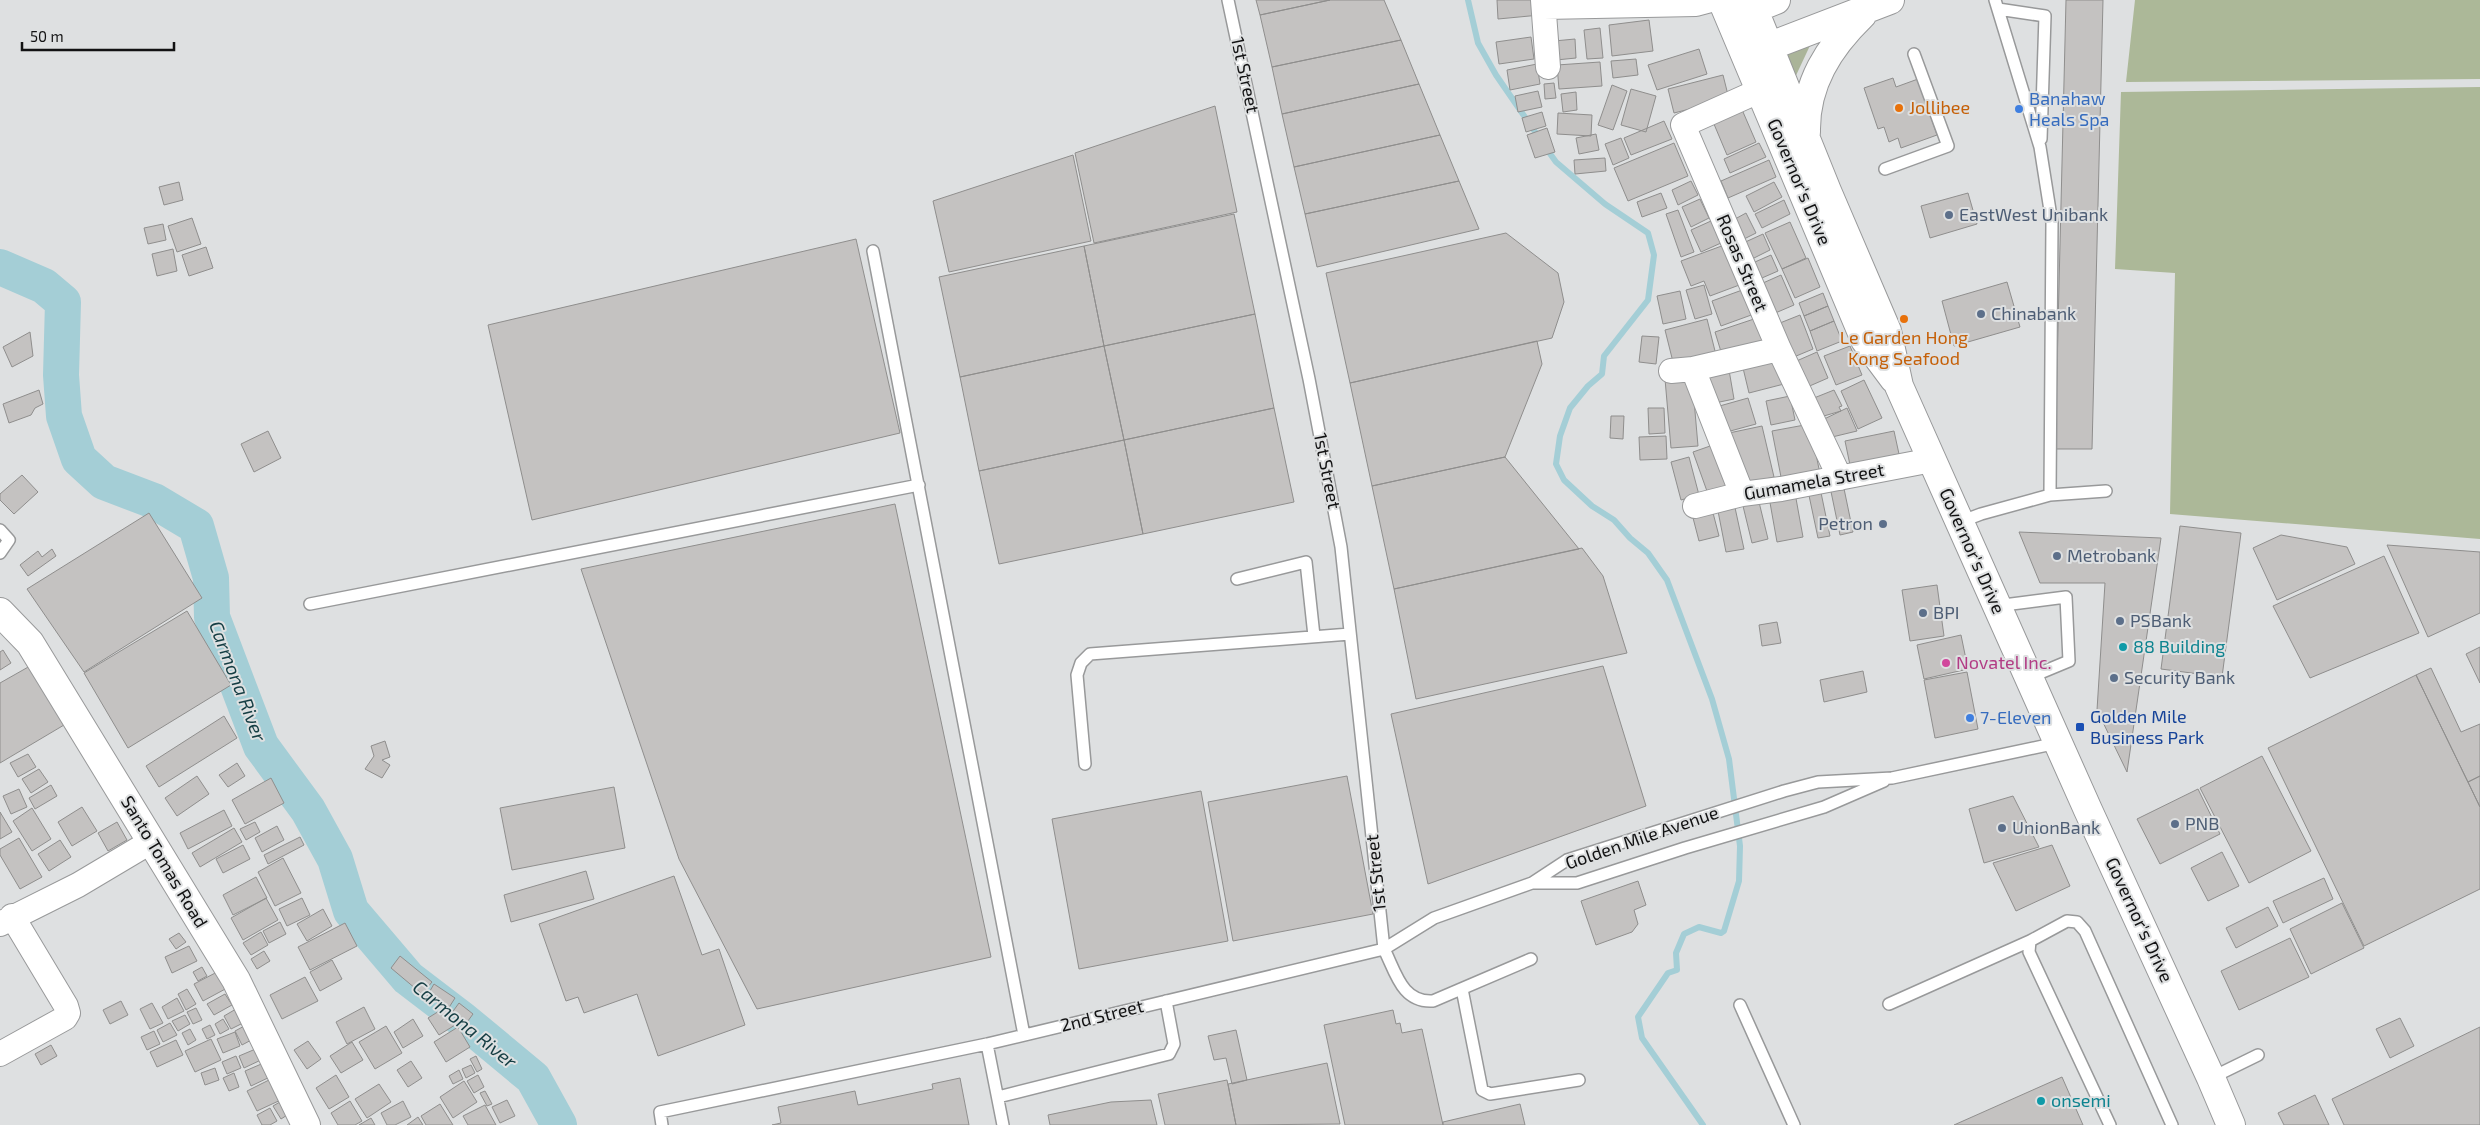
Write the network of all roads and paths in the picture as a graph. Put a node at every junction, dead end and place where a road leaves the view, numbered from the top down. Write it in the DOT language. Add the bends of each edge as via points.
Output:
graph roads {
  1 [pos="1228,0"];
  2 [pos="1544,3"];
  3 [pos="1879,4"];
  4 [pos="1740,5"];
  5 [pos="1997,5"];
  6 [pos="1757,51"];
  7 [pos="1914,54"];
  8 [pos="1548,67"];
  9 [pos="1761,90"];
  10 [pos="1806,138"];
  11 [pos="2040,148"];
  12 [pos="1885,169"];
  13 [pos="873,251"];
  14 [pos="1778,348"];
  15 [pos="1899,386"];
  16 [pos="1932,460"];
  17 [pos="1840,478"];
  18 [pos="919,485"];
  19 [pos="2106,491"];
  20 [pos="1742,494"];
  21 [pos="2050,495"];
  22 [pos="1696,506"];
  23 [pos="1960,523"];
  24 [pos="0,530"];
  25 [pos="0,553"];
  26 [pos="1238,579"];
  27 [pos="310,604"];
  28 [pos="1996,606"];
  29 [pos="0,612"];
  30 [pos="1350,634"];
  31 [pos="1314,636"];
  32 [pos="2028,678"];
  33 [pos="2057,742"];
  34 [pos="1085,764"];
  35 [pos="1892,778"];
  36 [pos="152,841"];
  37 [pos="1532,883"];
  38 [pos="6,920"];
  39 [pos="2030,940"];
  40 [pos="1384,949"];
  41 [pos="1531,959"];
  42 [pos="1462,989"];
  43 [pos="1166,1001"];
  44 [pos="1888,1004"];
  45 [pos="1740,1005"];
  46 [pos="1024,1035"];
  47 [pos="988,1044"];
  48 [pos="0,1054"];
  49 [pos="2258,1055"];
  50 [pos="2211,1078"];
  51 [pos="1579,1080"];
  52 [pos="998,1097"];
  53 [pos="306,1125"];
  54 [pos="662,1125"];
  55 [pos="1003,1125"];
  56 [pos="1794,1125"];
  57 [pos="2110,1125"];
  58 [pos="2172,1125"];
  59 [pos="2231,1125"];
  1 -- 30 [label="lane, 1st Street" via="1309,379 1341,547"];
  2 -- 4 [label="street"];
  2 -- 8 [label="street"];
  3 -- 6 [label="main road"];
  3 -- 10 [label="main road" via="1833,46 1816,76 1807,105"];
  4 -- 6 [label="main road, Governor's Drive"];
  5 -- 11 [label="lane"];
  5 -- 11 [label="lane" via="2045,16"];
  6 -- 9 [label="main road, Governor's Drive"];
  6 -- 10 [label="main road, Governor's Drive"];
  7 -- 12 [label="lane" via="1948,146"];
  9 -- 14 [label="street, Rosas Street" via="1682,125"];
  9 -- 15 [label="main road, Governor's Drive" via="1865,340"];
  10 -- 15 [label="main road, Governor's Drive" via="1887,331"];
  11 -- 21 [label="lane" via="2052,223"];
  13 -- 18 [label="lane"];
  14 -- 17 [label="street, Rosas Street"];
  14 -- 20 [label="street" via="1682,370"];
  15 -- 16 [label="main road, Governor's Drive"];
  16 -- 17 [label="street, Gumamela Street"];
  16 -- 23 [label="main road, Governor's Drive"];
  17 -- 20 [label="street, Gumamela Street"];
  18 -- 27 [label="lane"];
  18 -- 46 [label="lane"];
  19 -- 21 [label="lane"];
  20 -- 22 [label="street, Gumamela Street"];
  21 -- 23 [label="lane"];
  23 -- 28 [label="main road, Governor's Drive"];
  24 -- 25 [label="lane" via="9,540"];
  26 -- 31 [label="lane" via="1306,562"];
  28 -- 32 [label="main road, Governor's Drive"];
  28 -- 32 [label="lane" via="2066,597 2069,661"];
  29 -- 36 [label="main road, Santo Tomas Road" via="30,643"];
  30 -- 31 [label="lane"];
  30 -- 40 [label="lane, 1st Street"];
  31 -- 34 [label="lane" via="1090,654 1081,663 1077,675"];
  32 -- 33 [label="main road, Governor's Drive"];
  33 -- 35 [label="lane, Golden Mile Avenue"];
  33 -- 50 [label="main road, Governor's Drive"];
  35 -- 37 [label="lane, Golden Mile Avenue" via="1824,807 1577,883"];
  35 -- 37 [label="lane, Golden Mile Avenue" via="1818,782 1776,794 1567,860"];
  36 -- 38 [label="street" via="78,885"];
  36 -- 53 [label="main road, Santo Tomas Road" via="236,980"];
  37 -- 40 [label="lane, 2nd Street" via="1434,918"];
  38 -- 48 [label="street" via="68,1013 65,1018"];
  39 -- 44 [label="lane"];
  39 -- 57 [label="lane" via="2031,960"];
  39 -- 58 [label="lane" via="2067,921 2077,922 2085,930"];
  40 -- 42 [label="lane, 1st Street" via="1406,994 1420,1002 1433,1001"];
  40 -- 43 [label="lane, 2nd Street"];
  41 -- 42 [label="lane, 1st Street"];
  42 -- 51 [label="lane" via="1482,1090 1490,1094"];
  43 -- 46 [label="lane, 2nd Street"];
  43 -- 52 [label="lane" via="1174,1044 1168,1054"];
  45 -- 56 [label="lane"];
  46 -- 47 [label="lane, 2nd Street"];
  47 -- 52 [label="lane"];
  47 -- 54 [label="lane, 2nd Street" via="660,1112"];
  49 -- 50 [label="lane"];
  50 -- 59 [label="main road, Governor's Drive"];
  52 -- 55 [label="lane"];
}
